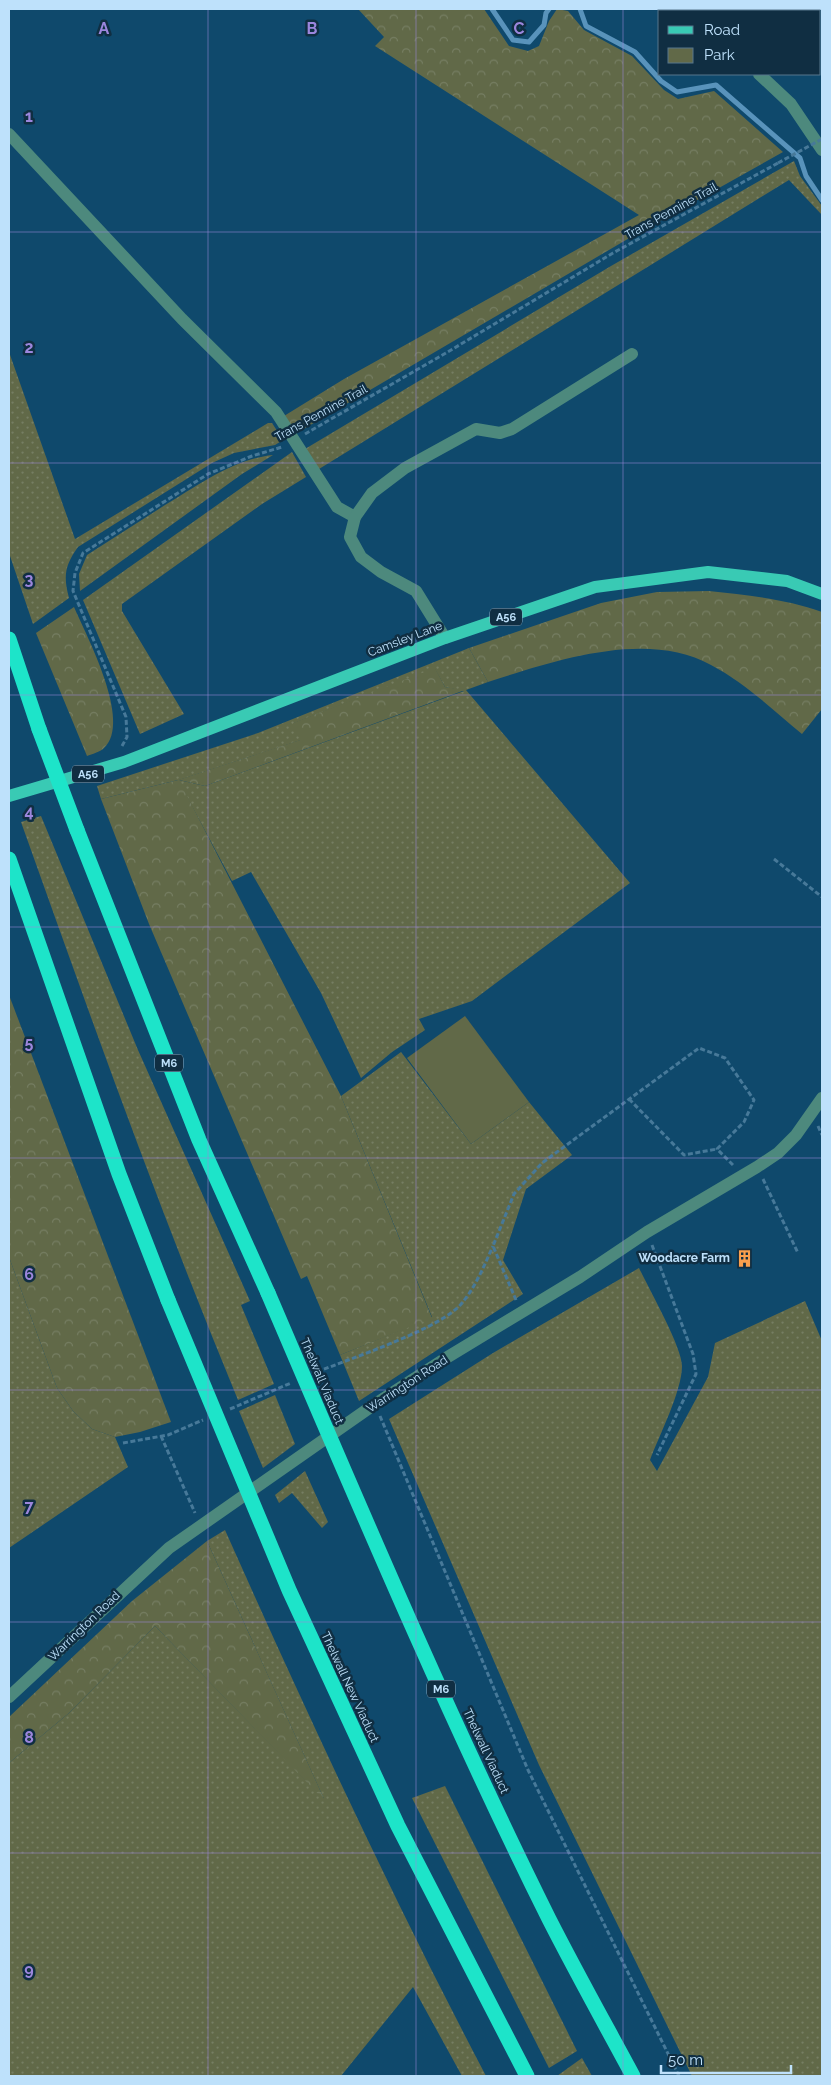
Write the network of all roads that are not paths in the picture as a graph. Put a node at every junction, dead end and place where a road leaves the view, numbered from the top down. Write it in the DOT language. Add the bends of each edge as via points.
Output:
graph roads {
  1 [pos="760,75"];
  2 [pos="9,134"];
  3 [pos="822,150"];
  4 [pos="632,354"];
  5 [pos="355,517"];
  6 [pos="822,594"];
  7 [pos="445,638"];
  8 [pos="9,639"];
  9 [pos="9,796"];
  10 [pos="9,859"];
  11 [pos="822,1098"];
  12 [pos="9,1697"];
  13 [pos="527,2076"];
  14 [pos="633,2076"];
  1 -- 3 [label="street" via="791,104"];
  2 -- 5 [label="street" via="182,319 276,412 337,507"];
  4 -- 5 [label="street" via="512,429 500,433 476,429 405,468 372,493"];
  5 -- 7 [label="street" via="350,537 360,557 416,591"];
  6 -- 7 [label="main road, Camsley Lane / A56" via="787,581 708,572 595,587"];
  7 -- 9 [label="main road, Camsley Lane / A56" via="132,759"];
  8 -- 14 [label="highway, Thelwall Viaduct / M6, bridge" via="77,830 199,1140 461,1733 550,1920"];
  10 -- 13 [label="highway, Thelwall New Viaduct, bridge" via="116,1165 168,1300 289,1590 394,1818"];
  11 -- 12 [label="street, Warrington Road" via="796,1135 757,1168 647,1232 375,1404 200,1525 134,1579"];
}
